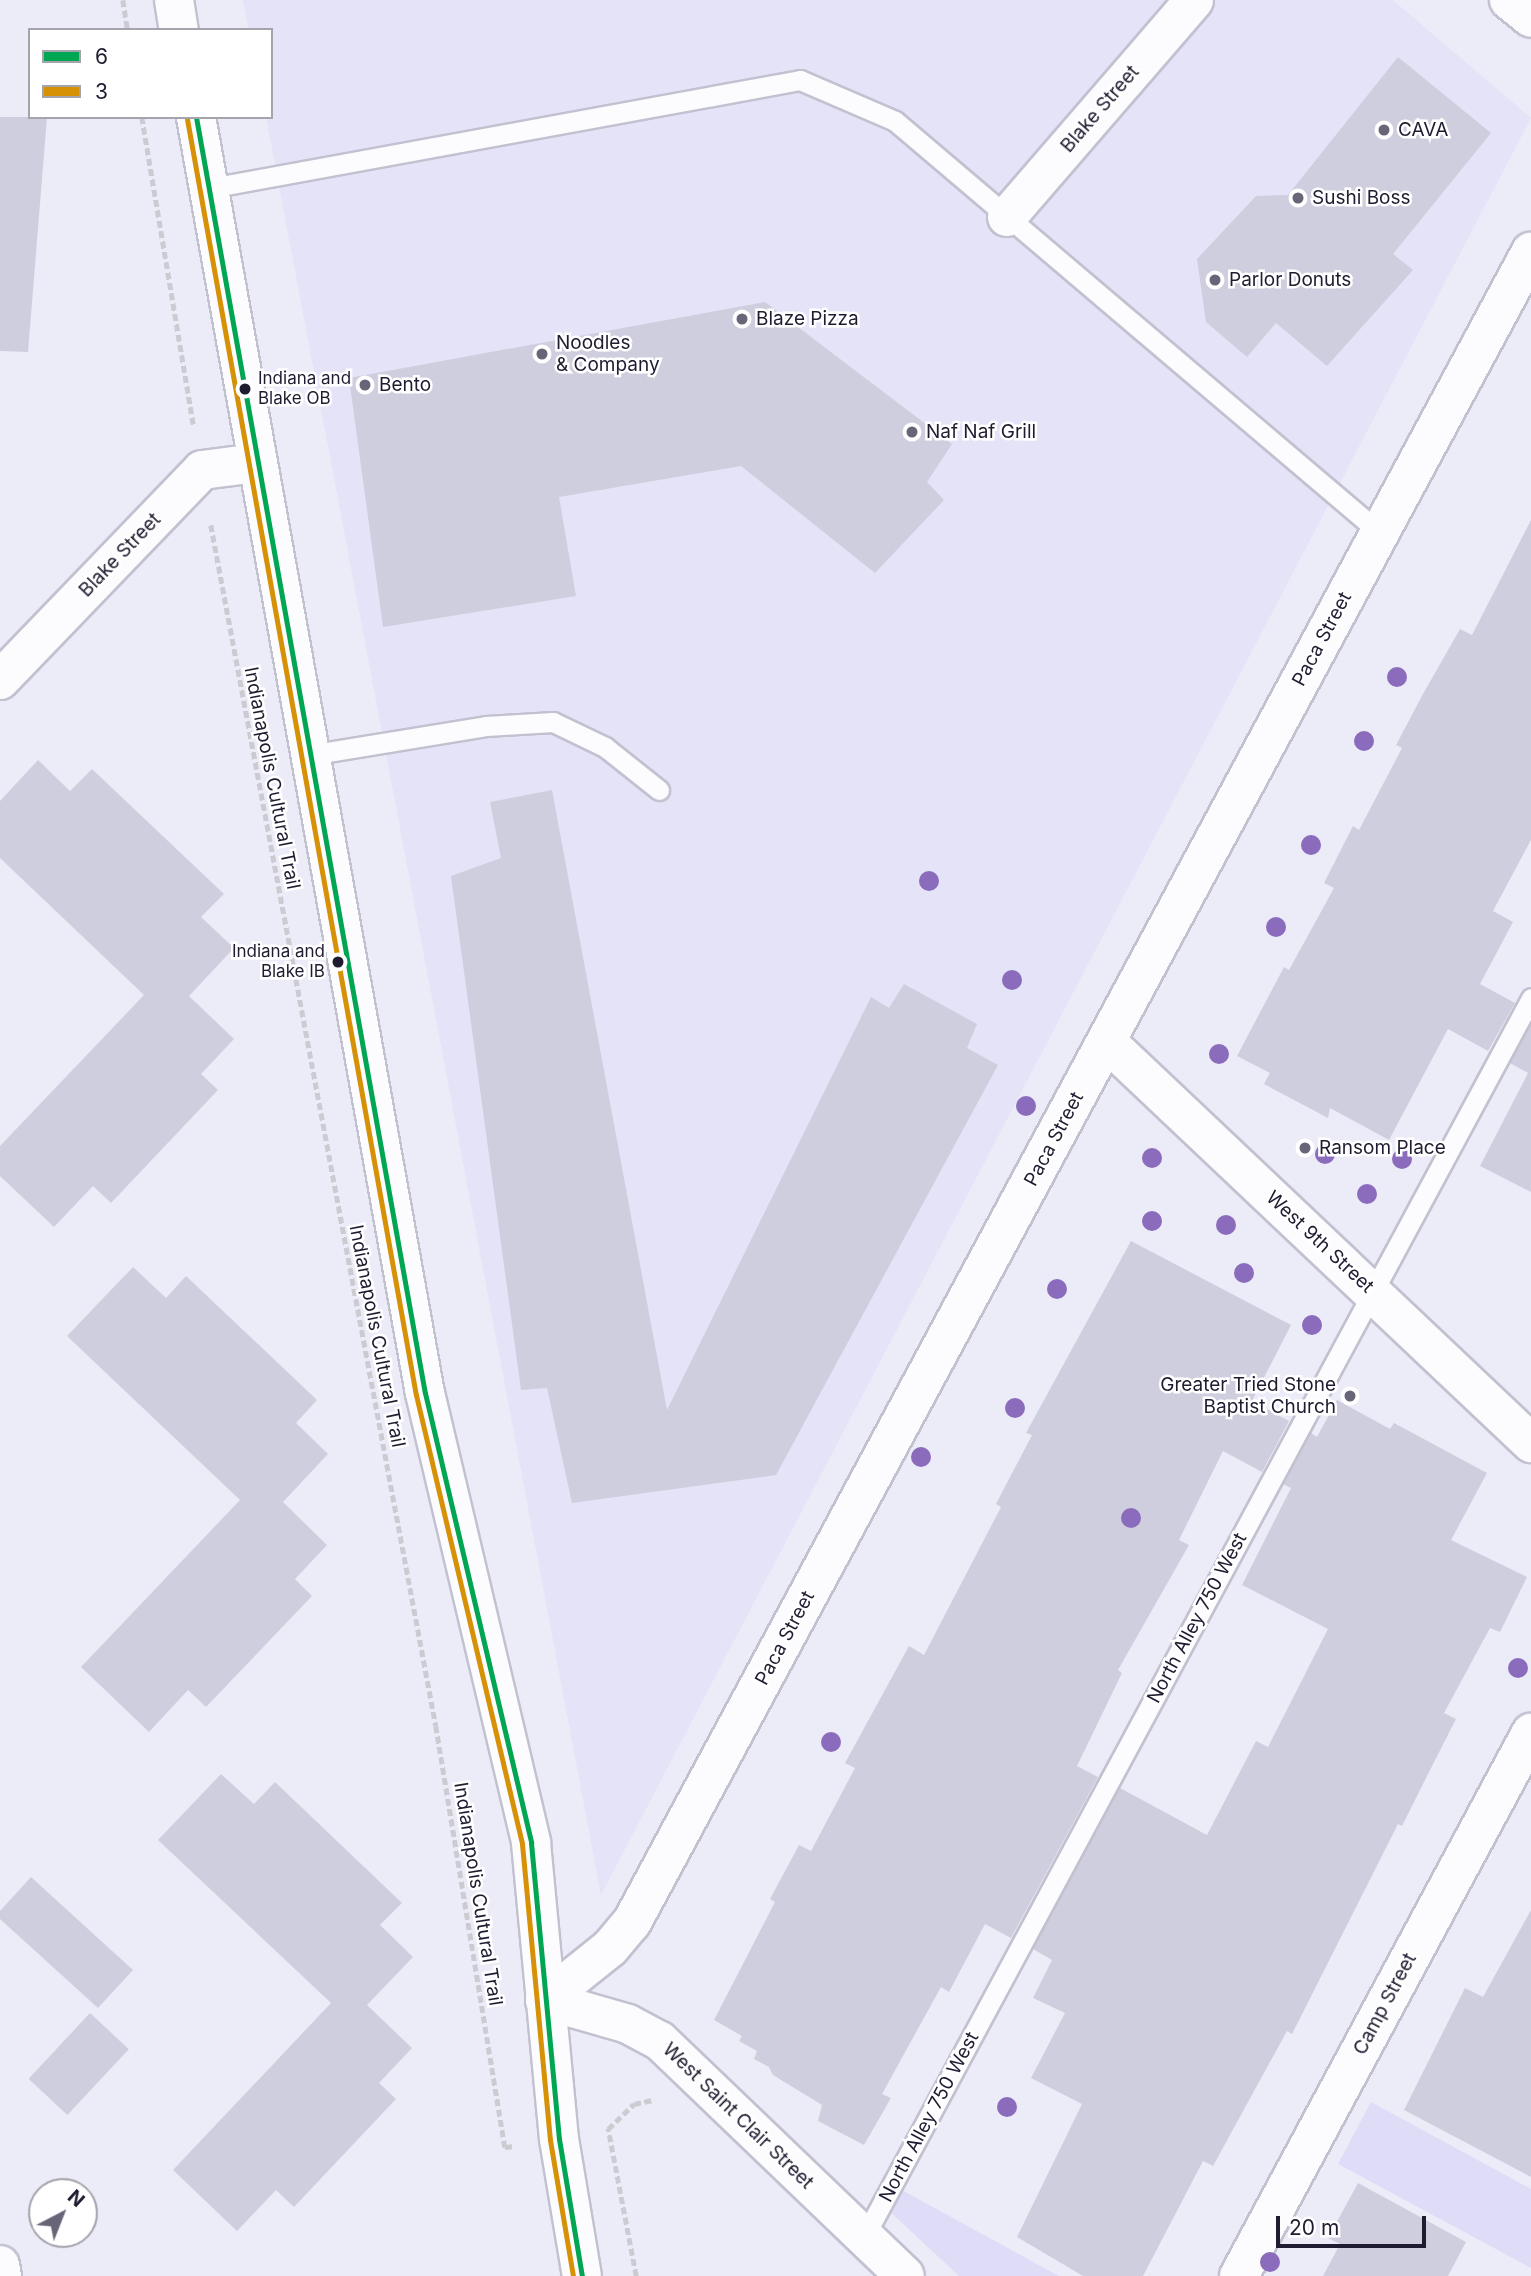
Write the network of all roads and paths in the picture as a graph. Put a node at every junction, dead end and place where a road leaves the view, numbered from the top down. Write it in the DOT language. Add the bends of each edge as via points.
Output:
graph roads {
  1 [pos="123,0"];
  2 [pos="174,0"];
  3 [pos="1194,0"];
  4 [pos="1509,0"];
  5 [pos="1531,18"];
  6 [pos="128,28"];
  7 [pos="179,28"];
  8 [pos="142,119"];
  9 [pos="196,119"];
  10 [pos="209,188"];
  11 [pos="1007,217"];
  12 [pos="1531,252"];
  13 [pos="183,376"];
  14 [pos="256,463"];
  15 [pos="212,531"];
  16 [pos="1379,532"];
  17 [pos="0,680"];
  18 [pos="309,755"];
  19 [pos="659,790"];
  20 [pos="1531,998"];
  21 [pos="1107,1042"];
  22 [pos="1372,1291"];
  23 [pos="1531,1443"];
  24 [pos="1531,1733"];
  25 [pos="545,2000"];
  26 [pos="662,2102"];
  27 [pos="505,2147"];
  28 [pos="864,2238"];
  29 [pos="0,2265"];
  30 [pos="2,2276"];
  31 [pos="582,2276"];
  32 [pos="636,2276"];
  33 [pos="905,2276"];
  34 [pos="1239,2276"];
  1 -- 6 [label="path"];
  2 -- 7 [label="street"];
  3 -- 11 [label="street, Blake Street"];
  4 -- 5 [label="street"];
  8 -- 13 [label="path"];
  9 -- 10 [label="street"];
  10 -- 11 [label="lane" via="800,80 895,121"];
  10 -- 14 [label="street"];
  11 -- 16 [label="lane"];
  12 -- 16 [label="street, Paca Street"];
  14 -- 17 [label="street, Blake Street" via="202,470"];
  14 -- 18 [label="street"];
  15 -- 27 [label="path, Indianapolis Cultural Trail" via="436,1726"];
  16 -- 21 [label="street, Paca Street"];
  18 -- 19 [label="lane" via="486,726 553,722 605,747"];
  18 -- 25 [label="street" via="425,1393 531,1843"];
  20 -- 22 [label="lane, North Alley 750 West"];
  21 -- 22 [label="street, West 9th Street"];
  21 -- 25 [label="street, Paca Street" via="632,1922 610,1948"];
  22 -- 23 [label="street, West 9th Street"];
  22 -- 28 [label="lane, North Alley 750 West"];
  24 -- 34 [label="street, Camp Street"];
  25 -- 28 [label="street, West Saint Clair Street" via="628,2024 660,2041"];
  25 -- 31 [label="street" via="559,2139"];
  26 -- 32 [label="path" via="648,2099 634,2104 608,2129"];
  28 -- 33 [label="street, West Saint Clair Street"];
  29 -- 30 [label="street"];
}
